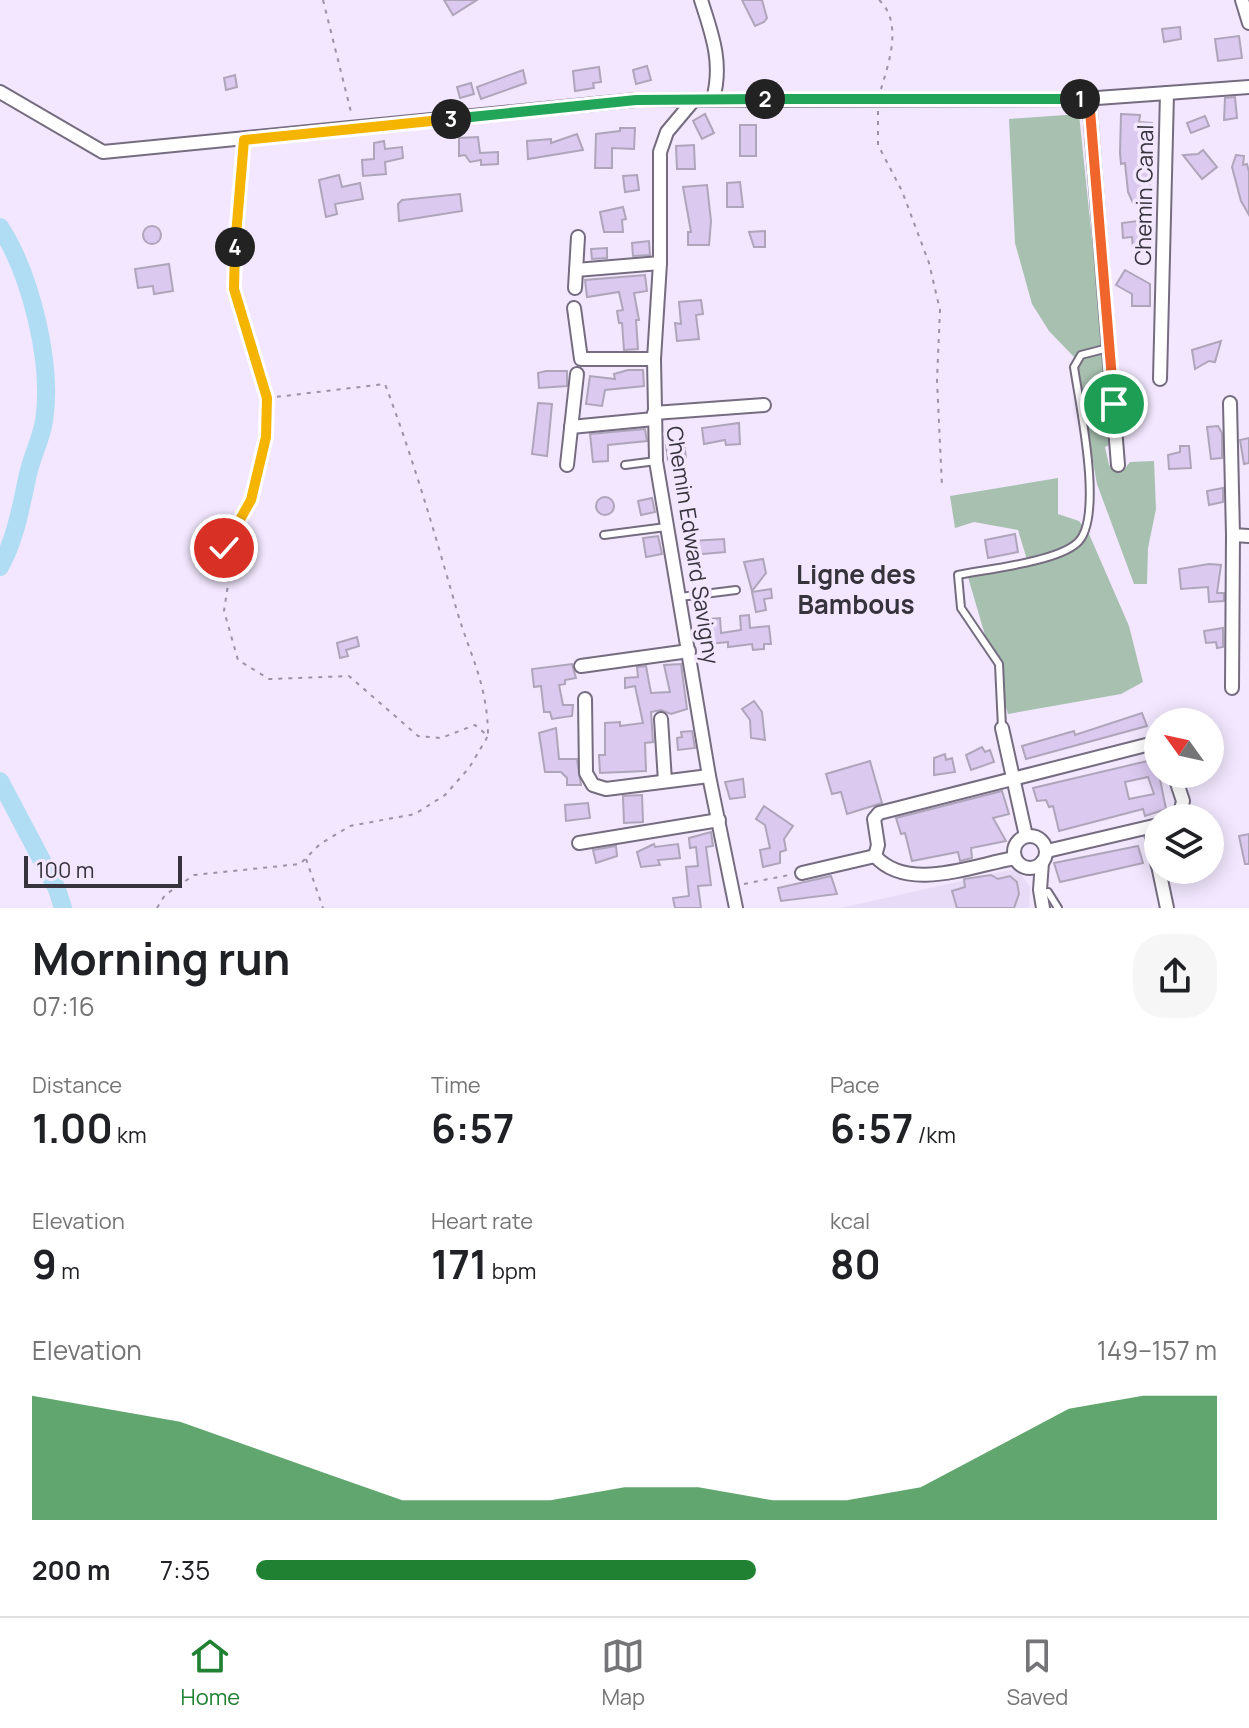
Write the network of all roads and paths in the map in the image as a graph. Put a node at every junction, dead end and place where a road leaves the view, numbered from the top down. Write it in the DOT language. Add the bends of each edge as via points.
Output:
graph roads {
  1 [pos="323,0"];
  2 [pos="701,0"];
  3 [pos="879,0"];
  4 [pos="1242,0"];
  5 [pos="1249,23"];
  6 [pos="1248,90"];
  7 [pos="0,92"];
  8 [pos="1167,93"];
  9 [pos="1089,98"];
  10 [pos="713,99"];
  11 [pos="877,100"];
  12 [pos="693,101"];
  13 [pos="356,128"];
  14 [pos="244,140"];
  15 [pos="578,237"];
  16 [pos="660,263"];
  17 [pos="576,270"];
  18 [pos="575,288"];
  19 [pos="574,308"];
  20 [pos="1110,348"];
  21 [pos="654,359"];
  22 [pos="577,374"];
  23 [pos="1160,379"];
  24 [pos="267,398"];
  25 [pos="1230,403"];
  26 [pos="764,405"];
  27 [pos="654,416"];
  28 [pos="571,427"];
  29 [pos="656,461"];
  30 [pos="567,465"];
  31 [pos="625,465"];
  32 [pos="1118,465"];
  33 [pos="942,487"];
  34 [pos="666,527"];
  35 [pos="604,535"];
  36 [pos="1233,535"];
  37 [pos="1249,536"];
  38 [pos="736,590"];
  39 [pos="680,597"];
  40 [pos="689,651"];
  41 [pos="581,666"];
  42 [pos="1232,688"];
  43 [pos="585,699"];
  44 [pos="661,719"];
  45 [pos="1002,728"];
  46 [pos="488,736"];
  47 [pos="1144,746"];
  48 [pos="709,776"];
  49 [pos="1012,779"];
  50 [pos="665,781"];
  51 [pos="719,820"];
  52 [pos="1144,830"];
  53 [pos="1026,836"];
  54 [pos="579,843"];
  55 [pos="875,856"];
  56 [pos="1044,857"];
  57 [pos="306,858"];
  58 [pos="1021,863"];
  59 [pos="802,873"];
  60 [pos="1161,884"];
  61 [pos="732,887"];
  62 [pos="1040,892"];
  63 [pos="157,908"];
  64 [pos="323,908"];
  65 [pos="736,908"];
  66 [pos="1043,908"];
  67 [pos="1058,908"];
  68 [pos="1167,908"];
  1 -- 13 [label="path"];
  2 -- 10 [label="street" via="718,67"];
  3 -- 11 [label="path" via="893,27"];
  4 -- 5 [label="street"];
  6 -- 8 [label="street, Chemin Canal"];
  7 -- 14 [label="street" via="103,152"];
  8 -- 9 [label="street"];
  8 -- 23 [label="street, Chemin Canal"];
  9 -- 11 [label="street"];
  9 -- 20 [label="street"];
  10 -- 11 [label="street"];
  10 -- 12 [label="street"];
  11 -- 33 [label="path" via="878,145 902,191 940,310"];
  12 -- 13 [label="street" via="623,101"];
  12 -- 16 [label="street, Chemin Edward Savigny" via="661,145"];
  13 -- 14 [label="street"];
  14 -- 24 [label="path" via="234,289"];
  15 -- 17 [label="street"];
  16 -- 17 [label="street"];
  16 -- 21 [label="street, Chemin Edward Savigny"];
  17 -- 18 [label="street"];
  19 -- 21 [label="street" via="581,359"];
  20 -- 32 [label="street"];
  20 -- 45 [label="lane" via="1081,355 1074,367 1089,491 1083,536 1058,553 958,575 961,608 999,664"];
  21 -- 27 [label="street, Chemin Edward Savigny"];
  22 -- 28 [label="street"];
  24 -- 46 [label="path" via="385,384 482,676"];
  24 -- 46 [label="path" via="266,437 251,500 224,548 229,578 224,611 238,660 269,679 349,676 418,736 441,738 475,725"];
  25 -- 36 [label="street"];
  26 -- 27 [label="street"];
  27 -- 28 [label="street"];
  27 -- 29 [label="street, Chemin Edward Savigny"];
  28 -- 30 [label="street"];
  29 -- 31 [label="lane"];
  29 -- 34 [label="street, Chemin Edward Savigny"];
  34 -- 35 [label="lane"];
  34 -- 39 [label="street, Chemin Edward Savigny"];
  36 -- 37 [label="street"];
  36 -- 42 [label="street"];
  38 -- 39 [label="lane"];
  39 -- 40 [label="street, Chemin Edward Savigny"];
  40 -- 41 [label="street"];
  40 -- 48 [label="street, Chemin Edward Savigny"];
  43 -- 50 [label="street" via="586,773 593,785 606,789"];
  44 -- 50 [label="street"];
  45 -- 49 [label="street"];
  46 -- 57 [label="path" via="445,795 415,814 350,826"];
  47 -- 49 [label="street"];
  48 -- 50 [label="street"];
  48 -- 51 [label="street, Chemin Edward Savigny"];
  49 -- 53 [label="street"];
  49 -- 55 [label="street" via="875,814"];
  51 -- 54 [label="street"];
  51 -- 61 [label="street, Chemin Edward Savigny"];
  52 -- 56 [label="street"];
  53 -- 56 [label="street" via="1040,839"];
  53 -- 58 [label="street" via="1015,846"];
  55 -- 58 [label="street" via="884,866 922,876"];
  55 -- 59 [label="street"];
  56 -- 58 [label="street"];
  56 -- 62 [label="street"];
  57 -- 63 [label="path" via="300,864 194,875 165,895"];
  57 -- 64 [label="path"];
  58 -- 62 [label="street"];
  59 -- 61 [label="path"];
  60 -- 68 [label="street"];
  61 -- 65 [label="street, Chemin Edward Savigny"];
  62 -- 66 [label="street"];
  62 -- 67 [label="lane" via="1048,892"];
}
